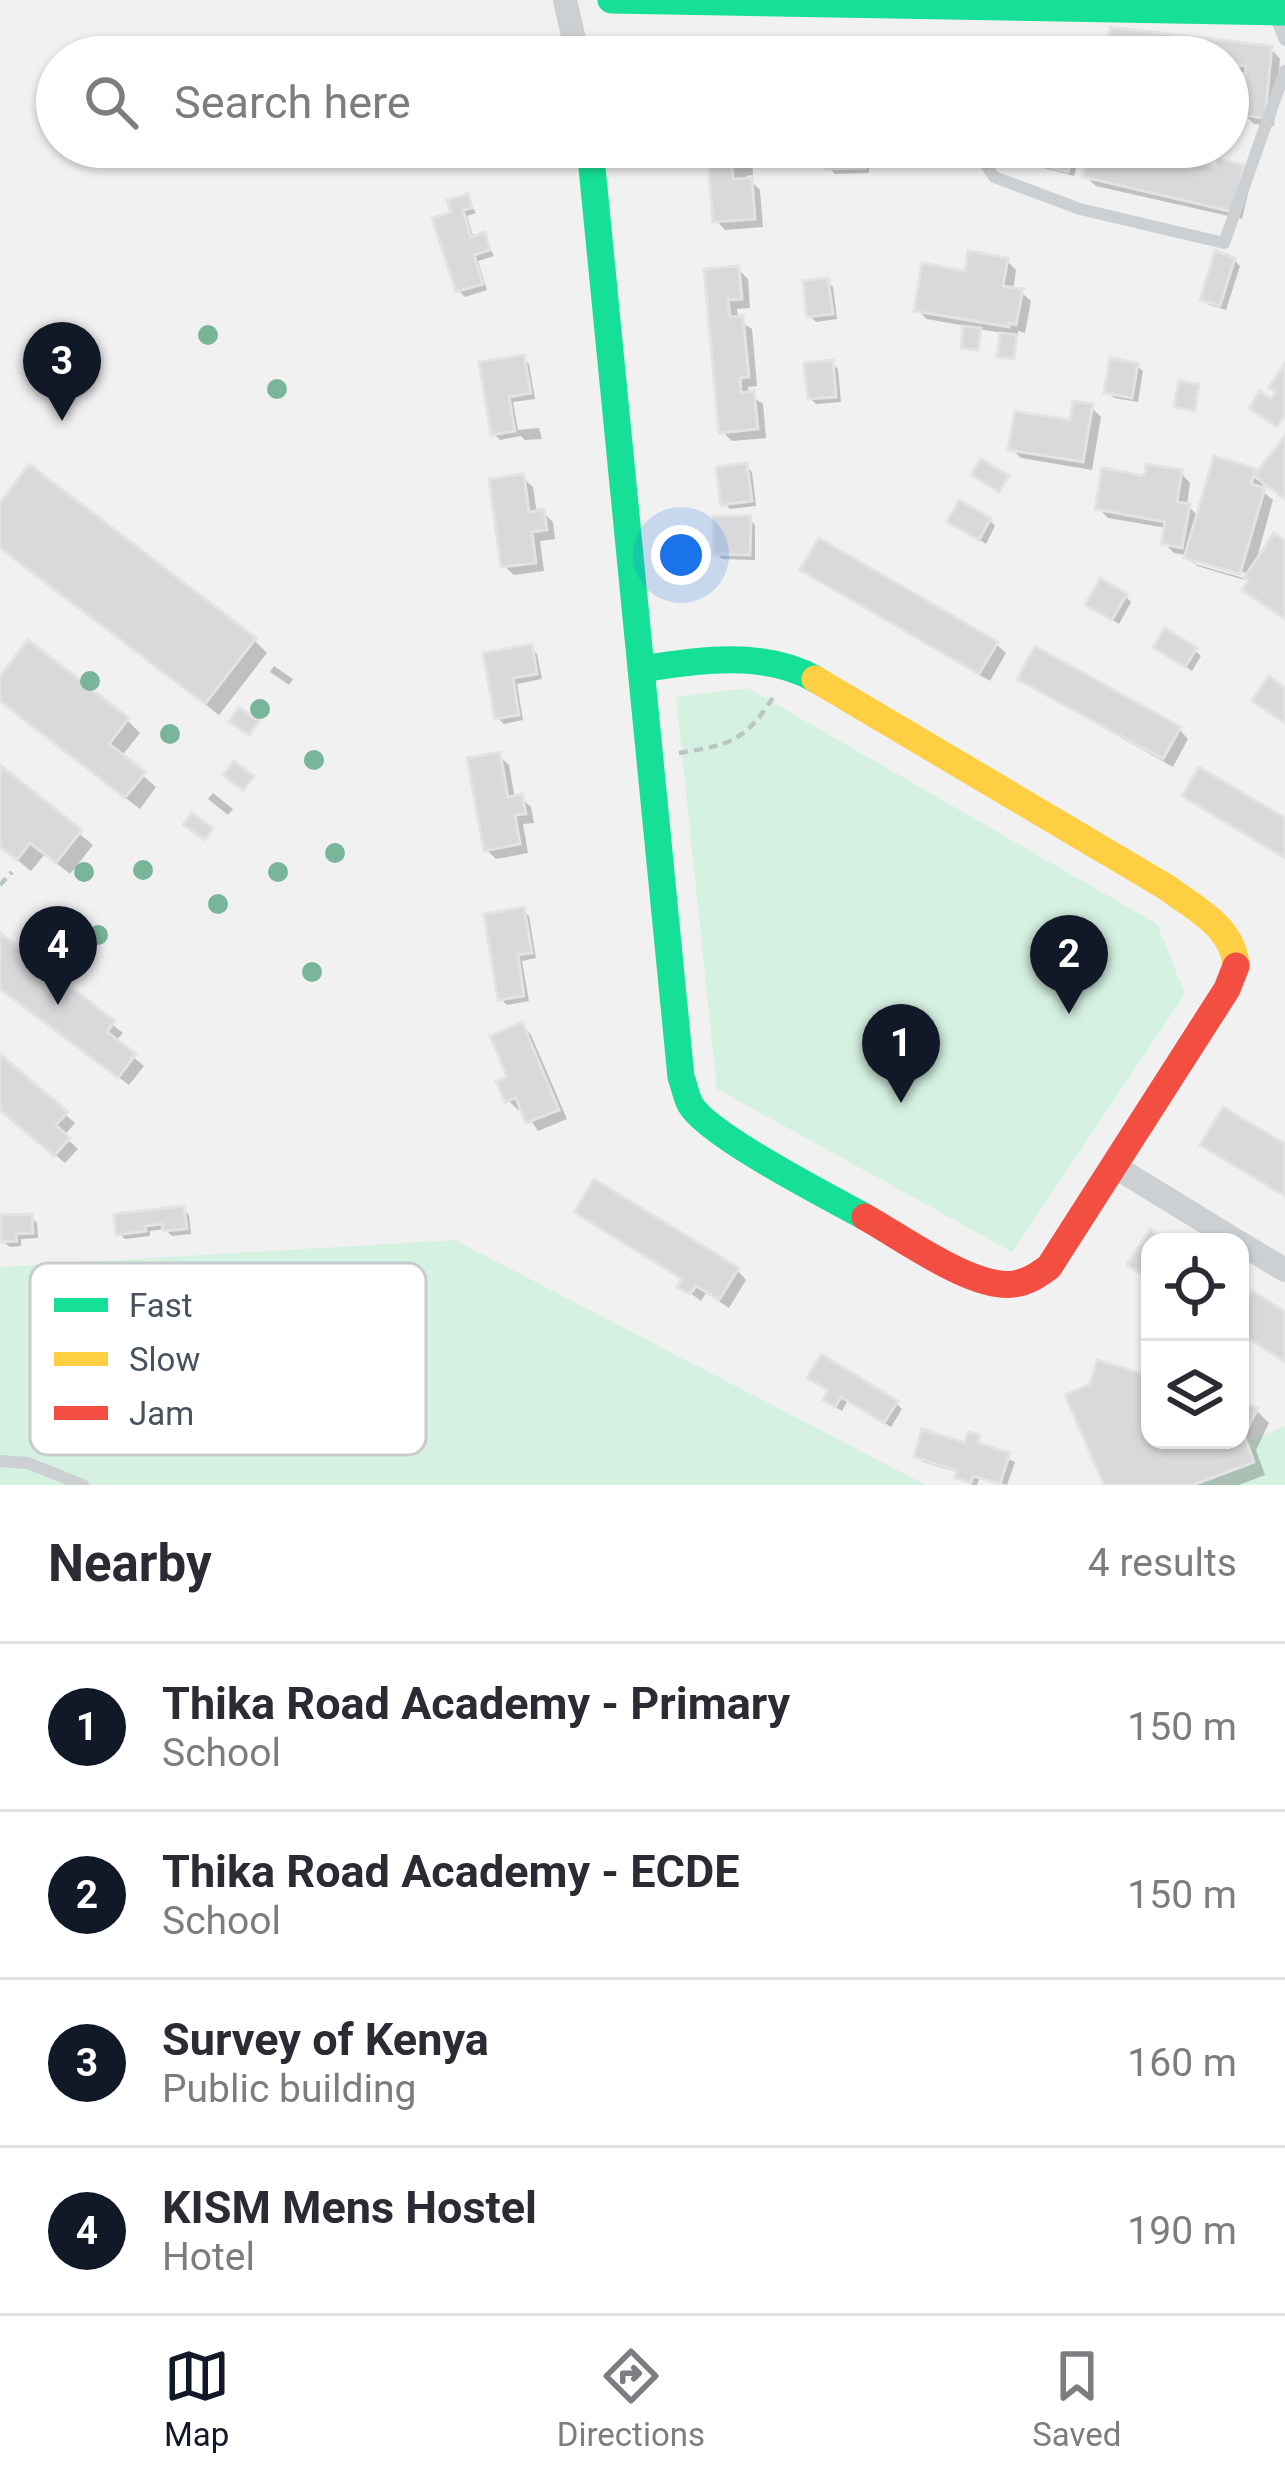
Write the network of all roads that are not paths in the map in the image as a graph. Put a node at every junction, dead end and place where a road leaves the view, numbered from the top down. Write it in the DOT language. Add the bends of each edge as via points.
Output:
graph roads {
  1 [pos="565,0"];
  2 [pos="611,0"];
  3 [pos="864,3"];
  4 [pos="1217,6"];
  5 [pos="1279,12"];
  6 [pos="573,36"];
  7 [pos="1285,40"];
  8 [pos="1285,70"];
  9 [pos="592,168"];
  10 [pos="988,168"];
  11 [pos="642,669"];
  12 [pos="1114,1166"];
  13 [pos="1223,1233"];
  14 [pos="1249,1249"];
  15 [pos="1285,1270"];
  16 [pos="0,1461"];
  17 [pos="83,1485"];
  1 -- 6 [label="street"];
  2 -- 3 [label="street"];
  3 -- 4 [label="street"];
  4 -- 5 [label="street"];
  5 -- 7 [label="lane"];
  8 -- 10 [label="lane" via="1224,243 1080,209"];
  9 -- 11 [label="street"];
  11 -- 12 [label="street" via="704,659 793,666 1166,886 1217,928 1233,947 1227,989"];
  11 -- 12 [label="street" via="681,1077 701,1117 764,1160 994,1284 1032,1281 1049,1267"];
  12 -- 13 [label="street"];
  14 -- 15 [label="street"];
  16 -- 17 [label="lane"];
}
